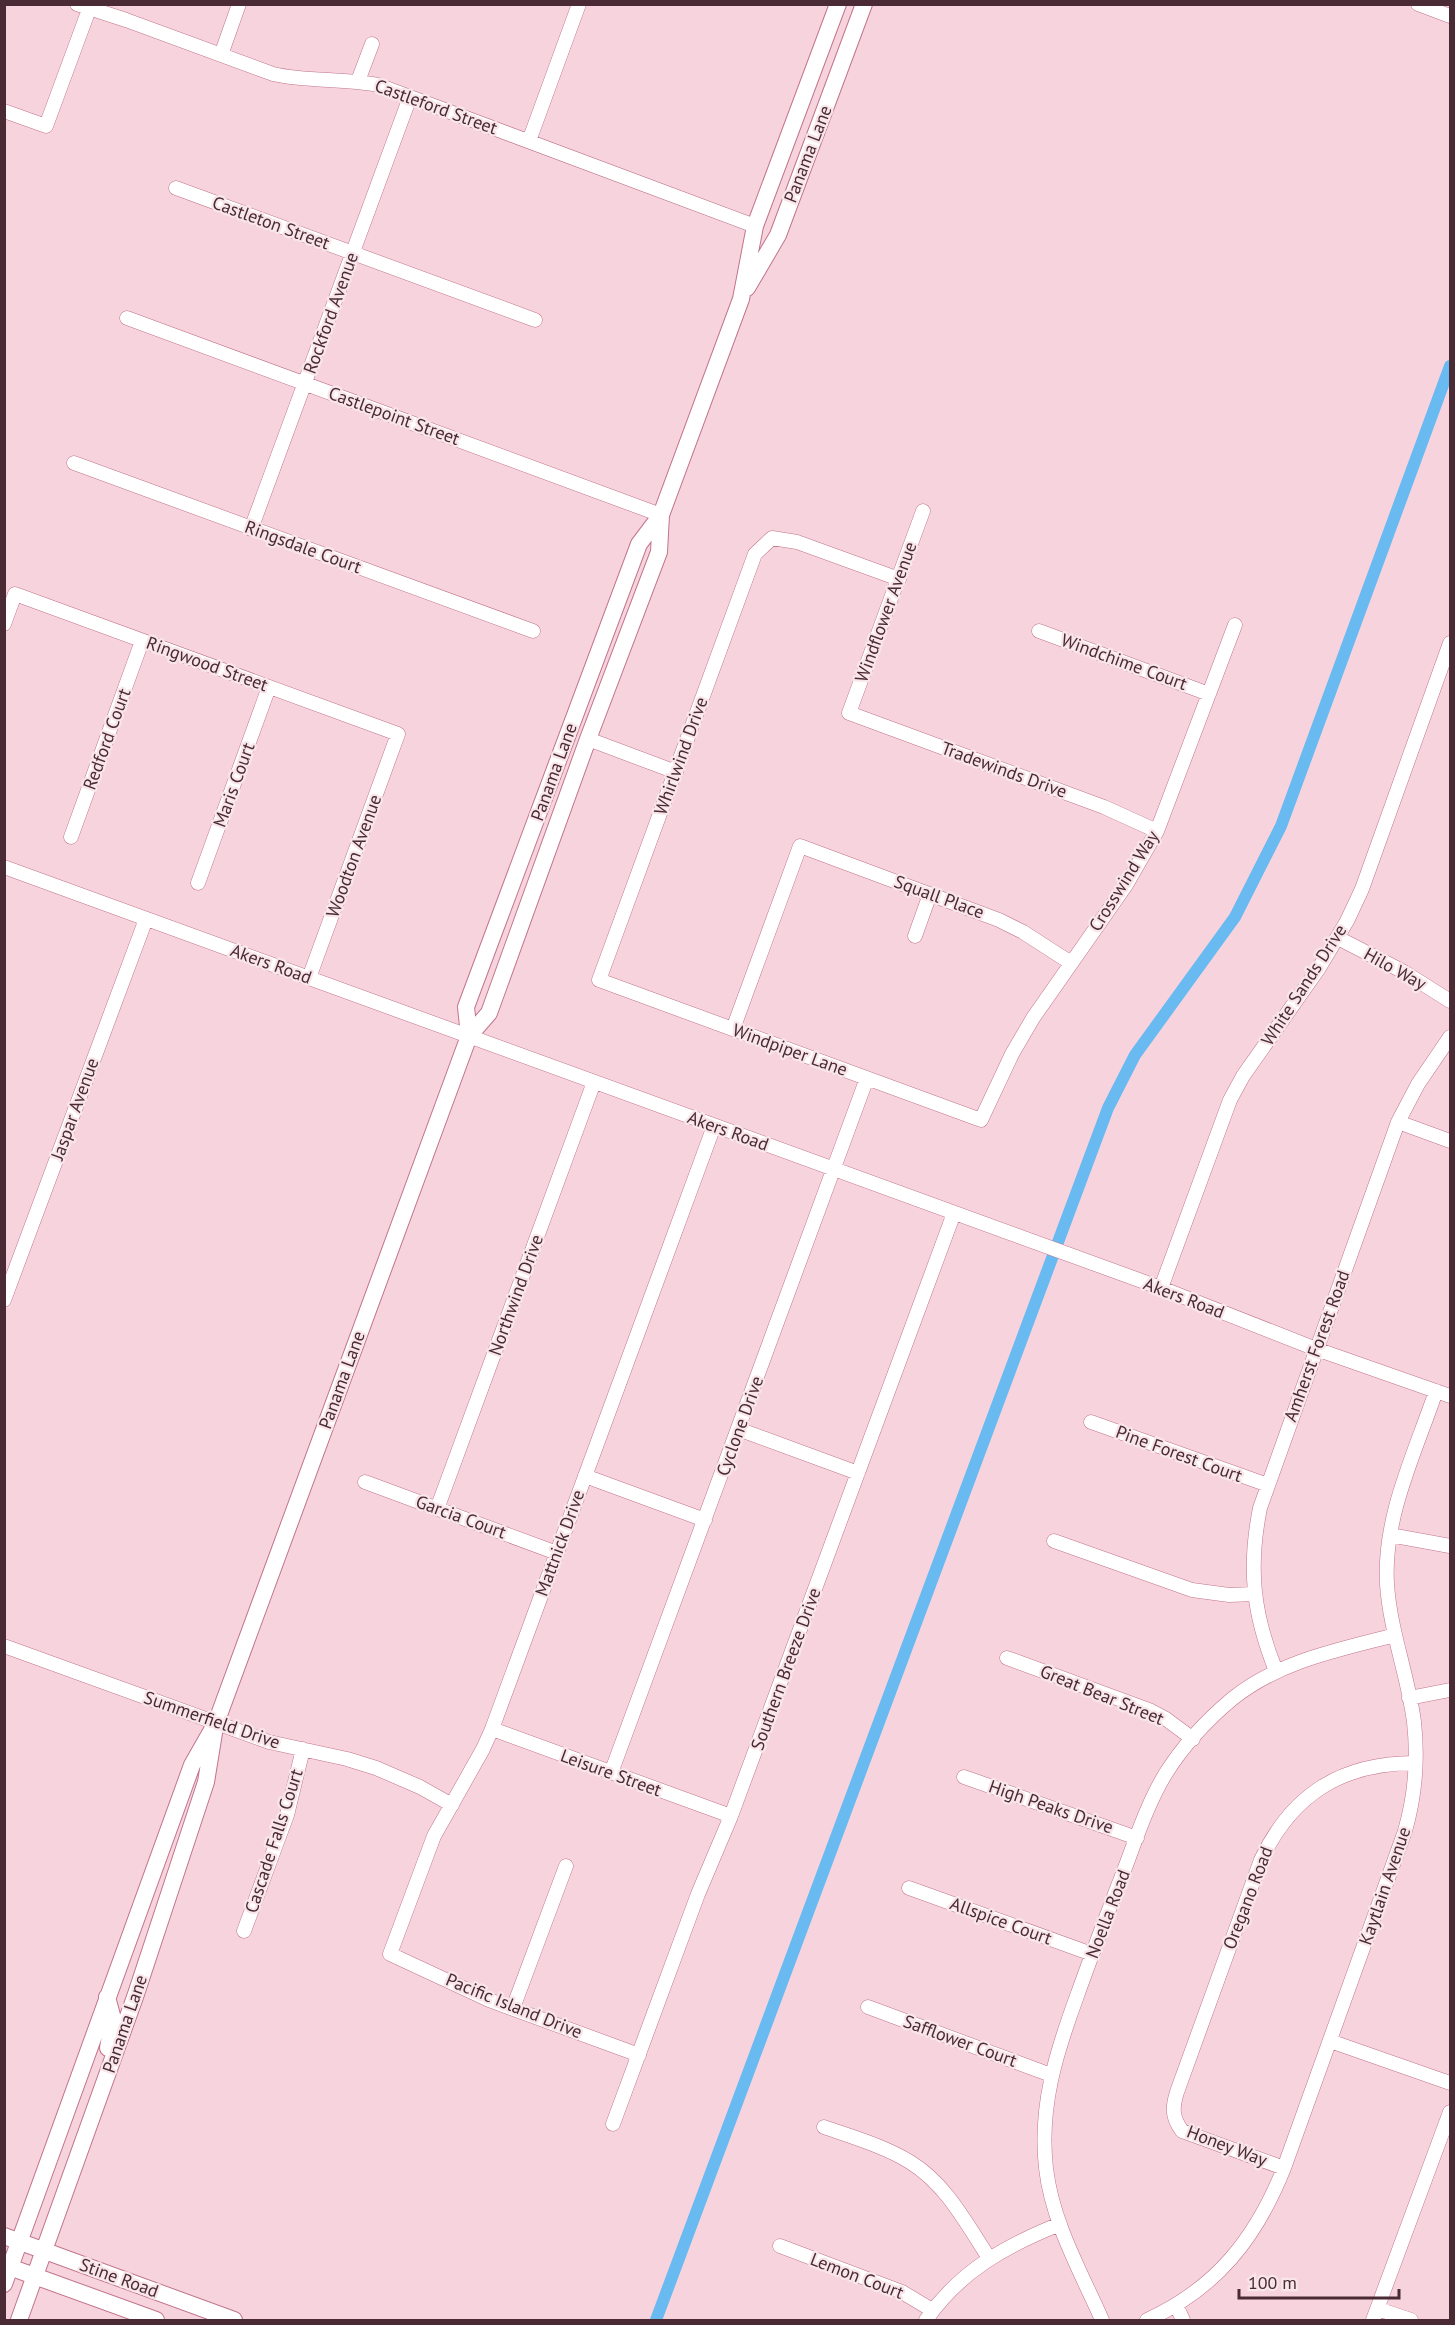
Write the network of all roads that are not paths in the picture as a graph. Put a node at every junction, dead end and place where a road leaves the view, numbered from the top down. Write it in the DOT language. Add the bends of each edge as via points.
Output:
graph roads {
  1 [pos="239,4"];
  2 [pos="579,4"];
  3 [pos="838,4"];
  4 [pos="864,4"];
  5 [pos="1418,4"];
  6 [pos="85,6"];
  7 [pos="1450,16"];
  8 [pos="372,44"];
  9 [pos="220,54"];
  10 [pos="358,81"];
  11 [pos="410,97"];
  12 [pos="4,111"];
  13 [pos="529,141"];
  14 [pos="176,188"];
  15 [pos="755,226"];
  16 [pos="353,253"];
  17 [pos="745,292"];
  18 [pos="127,318"];
  19 [pos="535,320"];
  20 [pos="305,383"];
  21 [pos="74,463"];
  22 [pos="923,512"];
  23 [pos="661,515"];
  24 [pos="251,529"];
  25 [pos="899,579"];
  26 [pos="4,624"];
  27 [pos="1234,625"];
  28 [pos="533,631"];
  29 [pos="1039,631"];
  30 [pos="142,641"];
  31 [pos="1450,643"];
  32 [pos="600,648"];
  33 [pos="269,687"];
  34 [pos="1209,694"];
  35 [pos="849,713"];
  36 [pos="398,734"];
  37 [pos="588,739"];
  38 [pos="676,772"];
  39 [pos="1157,831"];
  40 [pos="71,837"];
  41 [pos="4,867"];
  42 [pos="198,883"];
  43 [pos="930,894"];
  44 [pos="146,919"];
  45 [pos="915,936"];
  46 [pos="1338,938"];
  47 [pos="1071,963"];
  48 [pos="309,978"];
  49 [pos="599,980"];
  50 [pos="1450,1001"];
  51 [pos="733,1029"];
  52 [pos="469,1036"];
  53 [pos="1450,1037"];
  54 [pos="867,1078"];
  55 [pos="594,1082"];
  56 [pos="981,1120"];
  57 [pos="1398,1122"];
  58 [pos="714,1125"];
  59 [pos="1450,1142"];
  60 [pos="834,1169"];
  61 [pos="954,1213"];
  62 [pos="1161,1288"];
  63 [pos="4,1300"];
  64 [pos="1316,1349"];
  65 [pos="1436,1391"];
  66 [pos="1450,1396"];
  67 [pos="1091,1422"];
  68 [pos="738,1429"];
  69 [pos="858,1473"];
  70 [pos="585,1476"];
  71 [pos="365,1482"];
  72 [pos="1268,1485"];
  73 [pos="437,1509"];
  74 [pos="705,1520"];
  75 [pos="1390,1535"];
  76 [pos="1054,1542"];
  77 [pos="1450,1546"];
  78 [pos="557,1553"];
  79 [pos="1254,1594"];
  80 [pos="1395,1635"];
  81 [pos="4,1646"];
  82 [pos="1006,1658"];
  83 [pos="1275,1671"];
  84 [pos="1450,1690"];
  85 [pos="1409,1698"];
  86 [pos="216,1723"];
  87 [pos="492,1729"];
  88 [pos="1193,1739"];
  89 [pos="303,1749"];
  90 [pos="1415,1763"];
  91 [pos="611,1773"];
  92 [pos="964,1777"];
  93 [pos="452,1805"];
  94 [pos="731,1816"];
  95 [pos="1137,1838"];
  96 [pos="566,1866"];
  97 [pos="909,1888"];
  98 [pos="140,1906"];
  99 [pos="244,1931"];
  100 [pos="390,1954"];
  101 [pos="1092,1954"];
  102 [pos="135,1996"];
  103 [pos="107,1997"];
  104 [pos="868,2007"];
  105 [pos="513,2008"];
  106 [pos="1330,2041"];
  107 [pos="639,2055"];
  108 [pos="1051,2075"];
  109 [pos="1450,2083"];
  110 [pos="100,2093"];
  111 [pos="1450,2112"];
  112 [pos="1174,2120"];
  113 [pos="613,2124"];
  114 [pos="824,2127"];
  115 [pos="1284,2168"];
  116 [pos="1060,2224"];
  117 [pos="12,2238"];
  118 [pos="780,2246"];
  119 [pos="44,2250"];
  120 [pos="989,2258"];
  121 [pos="6,2272"];
  122 [pos="34,2276"];
  123 [pos="1176,2305"];
  124 [pos="1376,2314"];
  125 [pos="929,2315"];
  126 [pos="19,2320"];
  127 [pos="156,2320"];
  128 [pos="234,2320"];
  129 [pos="1102,2320"];
  130 [pos="1147,2320"];
  131 [pos="1184,2320"];
  132 [pos="1411,2320"];
  1 -- 9 [label="street"];
  2 -- 13 [label="street"];
  3 -- 15 [label="main road, Panama Lane"];
  4 -- 17 [label="main road, Panama Lane" via="778,235"];
  5 -- 7 [label="street"];
  6 -- 9 [label="street, Castleford Street"];
  6 -- 12 [label="street" via="46,126"];
  8 -- 10 [label="street"];
  9 -- 10 [label="street, Castleford Street" via="293,78"];
  10 -- 11 [label="street, Castleford Street"];
  11 -- 13 [label="street, Castleford Street"];
  11 -- 16 [label="street, Rockford Avenue"];
  13 -- 15 [label="street, Castleford Street"];
  14 -- 16 [label="street, Castleton Street"];
  15 -- 17 [label="main road" via="761,239"];
  16 -- 19 [label="street, Castleton Street"];
  16 -- 20 [label="street, Rockford Avenue"];
  17 -- 23 [label="main road, Panama Lane"];
  18 -- 20 [label="street, Castlepoint Street"];
  20 -- 23 [label="street, Castlepoint Street"];
  20 -- 24 [label="street, Rockford Avenue"];
  21 -- 24 [label="street, Ringsdale Court"];
  22 -- 25 [label="street, Windflower Avenue"];
  23 -- 32 [label="main road, Panama Lane" via="639,544"];
  23 -- 37 [label="main road, Panama Lane" via="660,552"];
  24 -- 28 [label="street, Ringsdale Court"];
  25 -- 35 [label="street, Windflower Avenue"];
  25 -- 38 [label="street, Whirlwind Drive" via="797,542 772,538 754,554"];
  26 -- 30 [label="street, Ringwood Street" via="15,594"];
  27 -- 34 [label="street, Crosswind Way"];
  29 -- 34 [label="street, Windchime Court"];
  30 -- 33 [label="street, Ringwood Street"];
  30 -- 40 [label="street, Redford Court"];
  31 -- 46 [label="street, White Sands Drive" via="1362,889"];
  32 -- 37 [label="main road" via="583,725"];
  32 -- 52 [label="main road, Panama Lane" via="466,1007"];
  33 -- 36 [label="street, Ringwood Street"];
  33 -- 42 [label="street, Maris Court"];
  34 -- 39 [label="street, Crosswind Way"];
  35 -- 39 [label="street, Tradewinds Drive" via="1104,807"];
  36 -- 48 [label="street, Woodton Avenue"];
  37 -- 38 [label="street"];
  37 -- 52 [label="main road, Panama Lane" via="489,1013"];
  38 -- 49 [label="street, Whirlwind Drive"];
  39 -- 47 [label="street, Crosswind Way" via="1126,885"];
  41 -- 44 [label="street, Akers Road"];
  43 -- 45 [label="street"];
  43 -- 47 [label="street, Squall Place" via="999,920"];
  43 -- 51 [label="street, Squall Place" via="800,846"];
  44 -- 48 [label="street, Akers Road"];
  44 -- 63 [label="street, Jaspar Avenue"];
  46 -- 50 [label="street, Hilo Way"];
  46 -- 62 [label="street, White Sands Drive" via="1230,1100"];
  47 -- 56 [label="street, Crosswind Way" via="1012,1054"];
  48 -- 52 [label="street, Akers Road"];
  49 -- 51 [label="street, Windpiper Lane"];
  51 -- 54 [label="street, Windpiper Lane"];
  52 -- 55 [label="street, Akers Road"];
  52 -- 86 [label="main road, Panama Lane"];
  53 -- 57 [label="street, Amherst Forest Road"];
  54 -- 56 [label="street, Windpiper Lane"];
  54 -- 60 [label="street, Cyclone Drive"];
  55 -- 58 [label="street, Akers Road"];
  55 -- 73 [label="street, Northwind Drive"];
  57 -- 59 [label="street"];
  57 -- 64 [label="street, Amherst Forest Road"];
  58 -- 60 [label="street, Akers Road"];
  58 -- 70 [label="street, Mattnick Drive"];
  60 -- 61 [label="street, Akers Road"];
  60 -- 68 [label="street, Cyclone Drive"];
  61 -- 62 [label="street, Akers Road"];
  61 -- 69 [label="street, Southern Breeze Drive"];
  62 -- 64 [label="street, Akers Road"];
  64 -- 65 [label="street, Akers Road"];
  64 -- 72 [label="street, Amherst Forest Road"];
  65 -- 66 [label="street, Akers Road"];
  65 -- 75 [label="street, Kaytlain Avenue" via="1397,1502"];
  67 -- 72 [label="street, Pine Forest Court"];
  68 -- 69 [label="street"];
  68 -- 74 [label="street, Cyclone Drive"];
  69 -- 94 [label="street, Southern Breeze Drive"];
  70 -- 74 [label="street"];
  70 -- 78 [label="street, Mattnick Drive"];
  71 -- 73 [label="street, Garcia Court"];
  72 -- 79 [label="street, Amherst Forest Road" via="1256,1533"];
  73 -- 78 [label="street, Garcia Court"];
  74 -- 91 [label="street, Cyclone Drive"];
  75 -- 77 [label="street"];
  75 -- 80 [label="street, Kaytlain Avenue" via="1387,1582"];
  76 -- 79 [label="street" via="1192,1590"];
  78 -- 87 [label="street, Mattnick Drive"];
  79 -- 83 [label="street, Amherst Forest Road"];
  80 -- 83 [label="street, Noella Road" via="1311,1657"];
  80 -- 85 [label="street, Kaytlain Avenue"];
  81 -- 86 [label="street, Summerfield Drive"];
  82 -- 88 [label="street, Great Bear Street" via="1149,1710"];
  83 -- 88 [label="street, Noella Road" via="1233,1698"];
  84 -- 85 [label="street"];
  85 -- 90 [label="street, Kaytlain Avenue"];
  86 -- 89 [label="street, Summerfield Drive" via="269,1742"];
  86 -- 98 [label="main road, Panama Lane" via="192,1765"];
  86 -- 102 [label="main road, Panama Lane" via="206,1782"];
  87 -- 91 [label="street, Leisure Street"];
  87 -- 93 [label="street, Mattnick Drive"];
  88 -- 95 [label="street, Noella Road" via="1165,1775"];
  89 -- 93 [label="street, Summerfield Drive" via="376,1768"];
  89 -- 99 [label="street, Cascade Falls Court" via="291,1803"];
  90 -- 106 [label="street, Kaytlain Avenue" via="1405,1831"];
  90 -- 112 [label="street, Oregano Road" via="1382,1764 1344,1775 1307,1796 1280,1825 1261,1860 1181,2081 1173,2106"];
  91 -- 94 [label="street, Leisure Street"];
  92 -- 95 [label="street, High Peaks Drive"];
  93 -- 100 [label="street, Mattnick Drive" via="432,1842"];
  94 -- 107 [label="street, Southern Breeze Drive"];
  95 -- 101 [label="street, Noella Road"];
  96 -- 105 [label="street"];
  97 -- 101 [label="street, Allspice Court"];
  98 -- 102 [label="main road" via="127,1975"];
  98 -- 103 [label="main road, Panama Lane"];
  100 -- 105 [label="street, Pacific Island Drive"];
  101 -- 108 [label="street, Noella Road"];
  102 -- 110 [label="main road, Panama Lane"];
  103 -- 110 [label="main road" via="113,2019"];
  103 -- 117 [label="main road, Panama Lane"];
  104 -- 108 [label="street, Safflower Court"];
  105 -- 107 [label="street, Pacific Island Drive"];
  106 -- 109 [label="street"];
  106 -- 115 [label="street, Kaytlain Avenue"];
  107 -- 113 [label="street, Southern Breeze Drive"];
  108 -- 116 [label="street, Noella Road" via="1044,2146 1051,2196"];
  110 -- 119 [label="main road, Panama Lane"];
  111 -- 124 [label="street"];
  112 -- 115 [label="street, Honey Way" via="1182,2131"];
  114 -- 120 [label="street" via="892,2152 929,2176 954,2205"];
  115 -- 123 [label="street, Kaytlain Avenue" via="1247,2241 1215,2276"];
  116 -- 120 [label="street"];
  116 -- 129 [label="street, Noella Road"];
  117 -- 119 [label="main road, Stine Road"];
  117 -- 121 [label="main road, Panama Lane"];
  118 -- 125 [label="street, Lemon Court" via="902,2292"];
  119 -- 122 [label="main road, Panama Lane"];
  119 -- 128 [label="main road, Stine Road"];
  120 -- 125 [label="street" via="962,2279"];
  121 -- 122 [label="main road, Stine Road"];
  122 -- 126 [label="main road, Panama Lane"];
  122 -- 127 [label="main road, Stine Road"];
  123 -- 130 [label="street, Kaytlain Avenue"];
  123 -- 131 [label="street"];
  124 -- 132 [label="street"];
}
